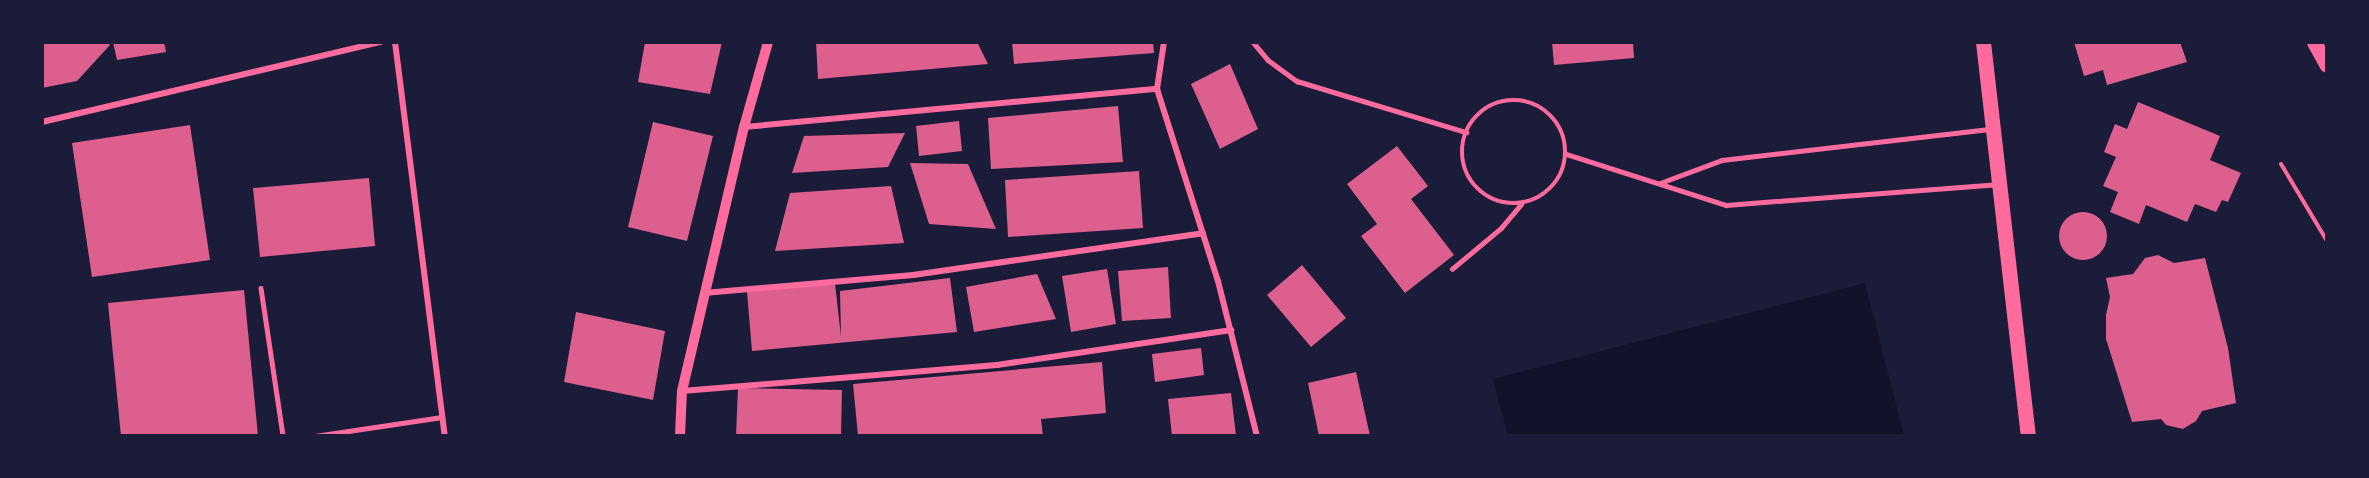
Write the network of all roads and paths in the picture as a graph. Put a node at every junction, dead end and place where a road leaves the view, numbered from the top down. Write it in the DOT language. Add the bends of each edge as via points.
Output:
graph roads {
  1 [pos="381,42"];
  2 [pos="395,42"];
  3 [pos="768,42"];
  4 [pos="1164,42"];
  5 [pos="1253,42"];
  6 [pos="2314,42"];
  7 [pos="1985,47"];
  8 [pos="2327,65"];
  9 [pos="1158,89"];
  10 [pos="42,122"];
  11 [pos="744,127"];
  12 [pos="1993,128"];
  13 [pos="1466,132"];
  14 [pos="1566,154"];
  15 [pos="2281,164"];
  16 [pos="1660,183"];
  17 [pos="1999,183"];
  18 [pos="1521,204"];
  19 [pos="1203,232"];
  20 [pos="2327,241"];
  21 [pos="1452,269"];
  22 [pos="261,288"];
  23 [pos="704,293"];
  24 [pos="1230,330"];
  25 [pos="682,391"];
  26 [pos="442,417"];
  27 [pos="283,436"];
  28 [pos="315,436"];
  29 [pos="445,436"];
  30 [pos="680,436"];
  31 [pos="1257,436"];
  32 [pos="2028,436"];
  1 -- 10 [label="street"];
  2 -- 26 [label="street"];
  3 -- 11 [label="street"];
  4 -- 9 [label="street"];
  5 -- 13 [label="lane" via="1268,60 1297,81"];
  6 -- 8 [label="main road"];
  7 -- 12 [label="main road"];
  9 -- 11 [label="street"];
  9 -- 19 [label="street"];
  11 -- 23 [label="street"];
  12 -- 16 [label="lane" via="1722,160"];
  12 -- 17 [label="main road"];
  13 -- 14 [label="lane" via="1490,106 1526,101 1556,120 1564,136"];
  13 -- 18 [label="lane" via="1462,150 1473,184 1486,196 1503,203"];
  14 -- 16 [label="lane"];
  14 -- 18 [label="lane" via="1562,172 1552,187 1539,198"];
  15 -- 20 [label="path"];
  16 -- 17 [label="lane" via="1726,205"];
  17 -- 32 [label="main road"];
  18 -- 21 [label="lane" via="1501,228"];
  19 -- 23 [label="street" via="913,275"];
  19 -- 24 [label="street"];
  22 -- 27 [label="lane"];
  23 -- 25 [label="street"];
  24 -- 25 [label="street" via="997,365"];
  24 -- 31 [label="street"];
  25 -- 30 [label="street"];
  26 -- 28 [label="lane"];
  26 -- 29 [label="street"];
}
